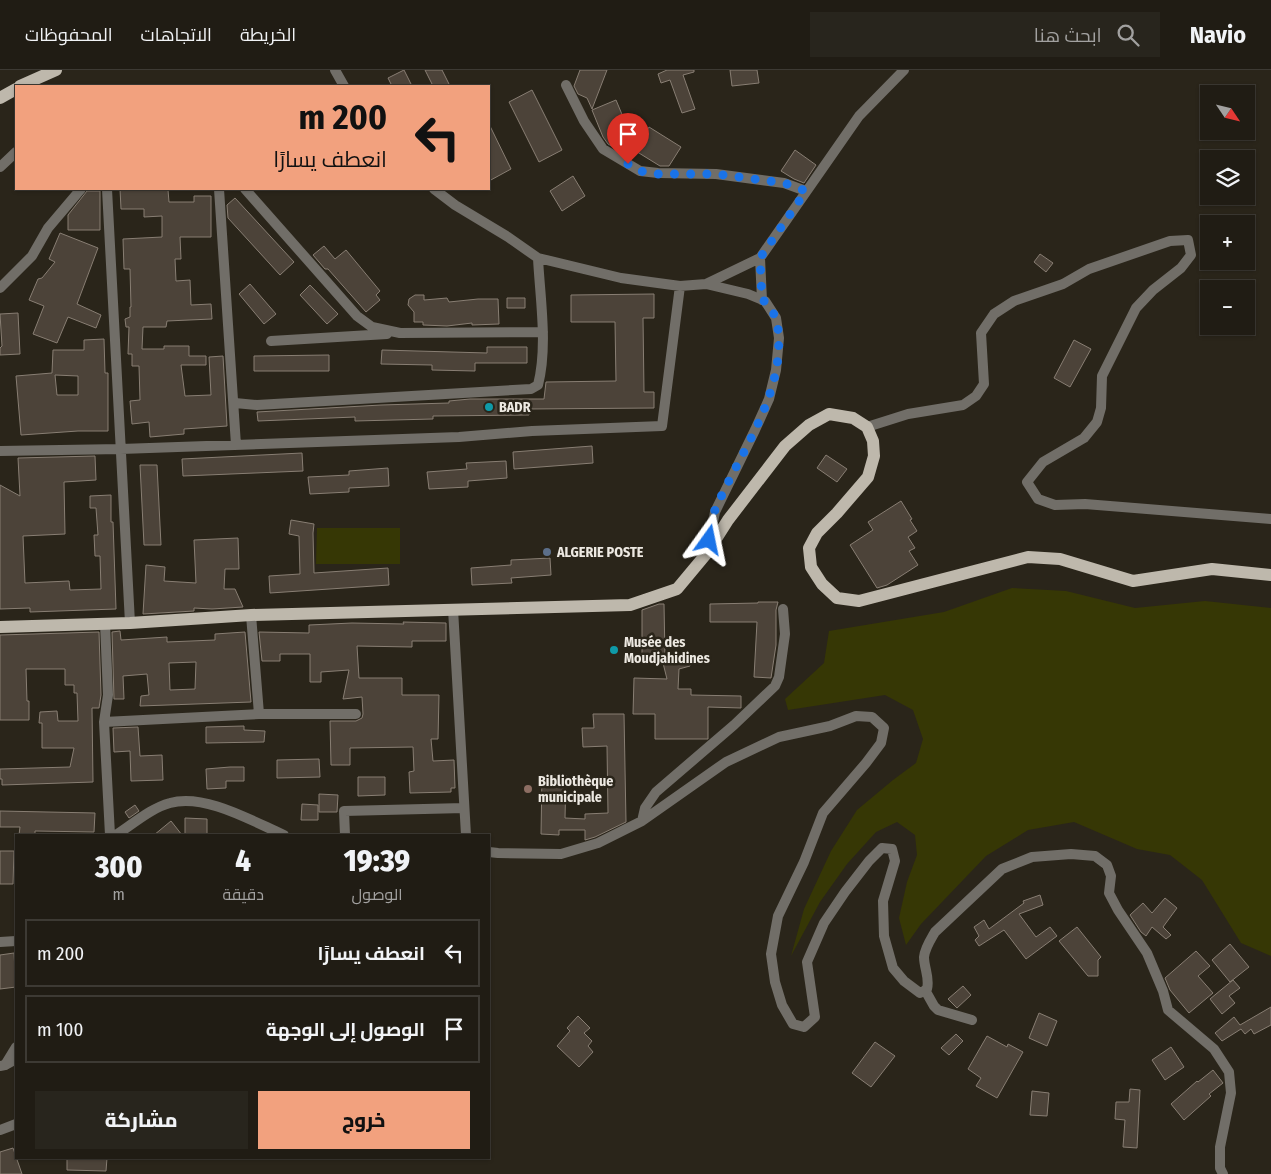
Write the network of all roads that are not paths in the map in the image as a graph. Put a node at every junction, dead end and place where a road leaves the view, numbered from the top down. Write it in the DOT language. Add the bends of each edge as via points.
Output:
graph roads {
  1 [pos="56,70"];
  2 [pos="335,70"];
  3 [pos="904,70"];
  4 [pos="22,85"];
  5 [pos="343,85"];
  6 [pos="566,85"];
  7 [pos="15,90"];
  8 [pos="0,98"];
  9 [pos="15,153"];
  10 [pos="0,166"];
  11 [pos="80,190"];
  12 [pos="107,190"];
  13 [pos="219,190"];
  14 [pos="246,190"];
  15 [pos="435,190"];
  16 [pos="806,191"];
  17 [pos="538,258"];
  18 [pos="760,258"];
  19 [pos="706,284"];
  20 [pos="680,286"];
  21 [pos="0,288"];
  22 [pos="762,300"];
  23 [pos="543,332"];
  24 [pos="400,333"];
  25 [pos="271,341"];
  26 [pos="234,403"];
  27 [pos="867,427"];
  28 [pos="236,445"];
  29 [pos="121,449"];
  30 [pos="0,451"];
  31 [pos="1271,519"];
  32 [pos="707,553"];
  33 [pos="1271,575"];
  34 [pos="453,609"];
  35 [pos="783,610"];
  36 [pos="251,615"];
  37 [pos="130,623"];
  38 [pos="106,624"];
  39 [pos="0,627"];
  40 [pos="259,714"];
  41 [pos="356,714"];
  42 [pos="104,722"];
  43 [pos="464,808"];
  44 [pos="642,821"];
  45 [pos="110,834"];
  46 [pos="118,834"];
  47 [pos="282,834"];
  48 [pos="345,834"];
  49 [pos="466,834"];
  50 [pos="490,852"];
  51 [pos="15,941"];
  52 [pos="0,942"];
  53 [pos="925,990"];
  54 [pos="972,1020"];
  55 [pos="15,1048"];
  56 [pos="15,1060"];
  57 [pos="2,1066"];
  58 [pos="15,1124"];
  59 [pos="0,1130"];
  60 [pos="1223,1174"];
  1 -- 4 [label="main road"];
  2 -- 5 [label="street"];
  3 -- 16 [label="street" via="859,116"];
  6 -- 16 [label="street" via="603,149 640,171 716,174 784,183"];
  7 -- 8 [label="main road"];
  9 -- 10 [label="street"];
  11 -- 21 [label="street" via="48,228 32,256"];
  12 -- 29 [label="street"];
  13 -- 26 [label="street"];
  14 -- 24 [label="street" via="357,316 372,327"];
  15 -- 17 [label="street"];
  16 -- 18 [label="street"];
  17 -- 20 [label="street" via="621,278"];
  17 -- 23 [label="street"];
  18 -- 19 [label="street"];
  18 -- 22 [label="street"];
  19 -- 20 [label="street"];
  19 -- 22 [label="street"];
  20 -- 28 [label="street" via="662,426"];
  22 -- 32 [label="street" via="776,318 779,338 776,370 769,399 715,512"];
  23 -- 24 [label="street"];
  23 -- 26 [label="street" via="538,385 531,389 257,405"];
  24 -- 25 [label="street"];
  26 -- 28 [label="street"];
  27 -- 31 [label="street" via="908,414 963,405 976,396 984,384 981,333 994,314 1014,301 1063,284 1089,269 1170,241 1188,240 1191,255 1136,308 1116,346 1102,376 1097,422 1084,438 1043,462 1027,482 1038,499 1055,505 1085,504"];
  27 -- 32 [label="main road" via="853,418 829,414 809,425 784,446"];
  27 -- 33 [label="main road" via="873,441 874,456 868,477 817,533 809,548 811,567 837,598 860,601 1028,556 1060,559 1133,580 1212,569"];
  28 -- 29 [label="street"];
  29 -- 30 [label="street"];
  29 -- 37 [label="street"];
  32 -- 34 [label="main road" via="677,589 630,605"];
  34 -- 36 [label="main road"];
  34 -- 43 [label="street"];
  35 -- 44 [label="street" via="785,634 775,686 656,792 645,808"];
  36 -- 37 [label="main road"];
  36 -- 40 [label="street"];
  37 -- 38 [label="main road"];
  38 -- 39 [label="main road"];
  38 -- 42 [label="street" via="108,695"];
  40 -- 41 [label="street"];
  40 -- 42 [label="street"];
  42 -- 45 [label="street"];
  43 -- 48 [label="street" via="344,811"];
  43 -- 49 [label="street"];
  44 -- 50 [label="street" via="598,843 561,854"];
  44 -- 53 [label="street" via="726,762 779,737 830,726 856,716 872,717 884,728 881,743 823,813 778,916 771,954 775,982 782,1005 793,1024 804,1027 815,1017 807,962 824,923 882,848 892,849 895,861 883,902 884,936 893,968 914,990 920,993"];
  46 -- 47 [label="street" via="154,810 186,800 202,802"];
  51 -- 52 [label="street"];
  53 -- 54 [label="street" via="938,1010"];
  53 -- 60 [label="street" via="929,983 924,957 935,932 1002,869 1032,857 1096,856 1107,865 1111,876 1109,893 1147,953 1168,1010 1214,1049 1229,1072 1230,1093 1220,1147"];
  55 -- 57 [label="street"];
  56 -- 57 [label="street"];
  58 -- 59 [label="street"];
}
